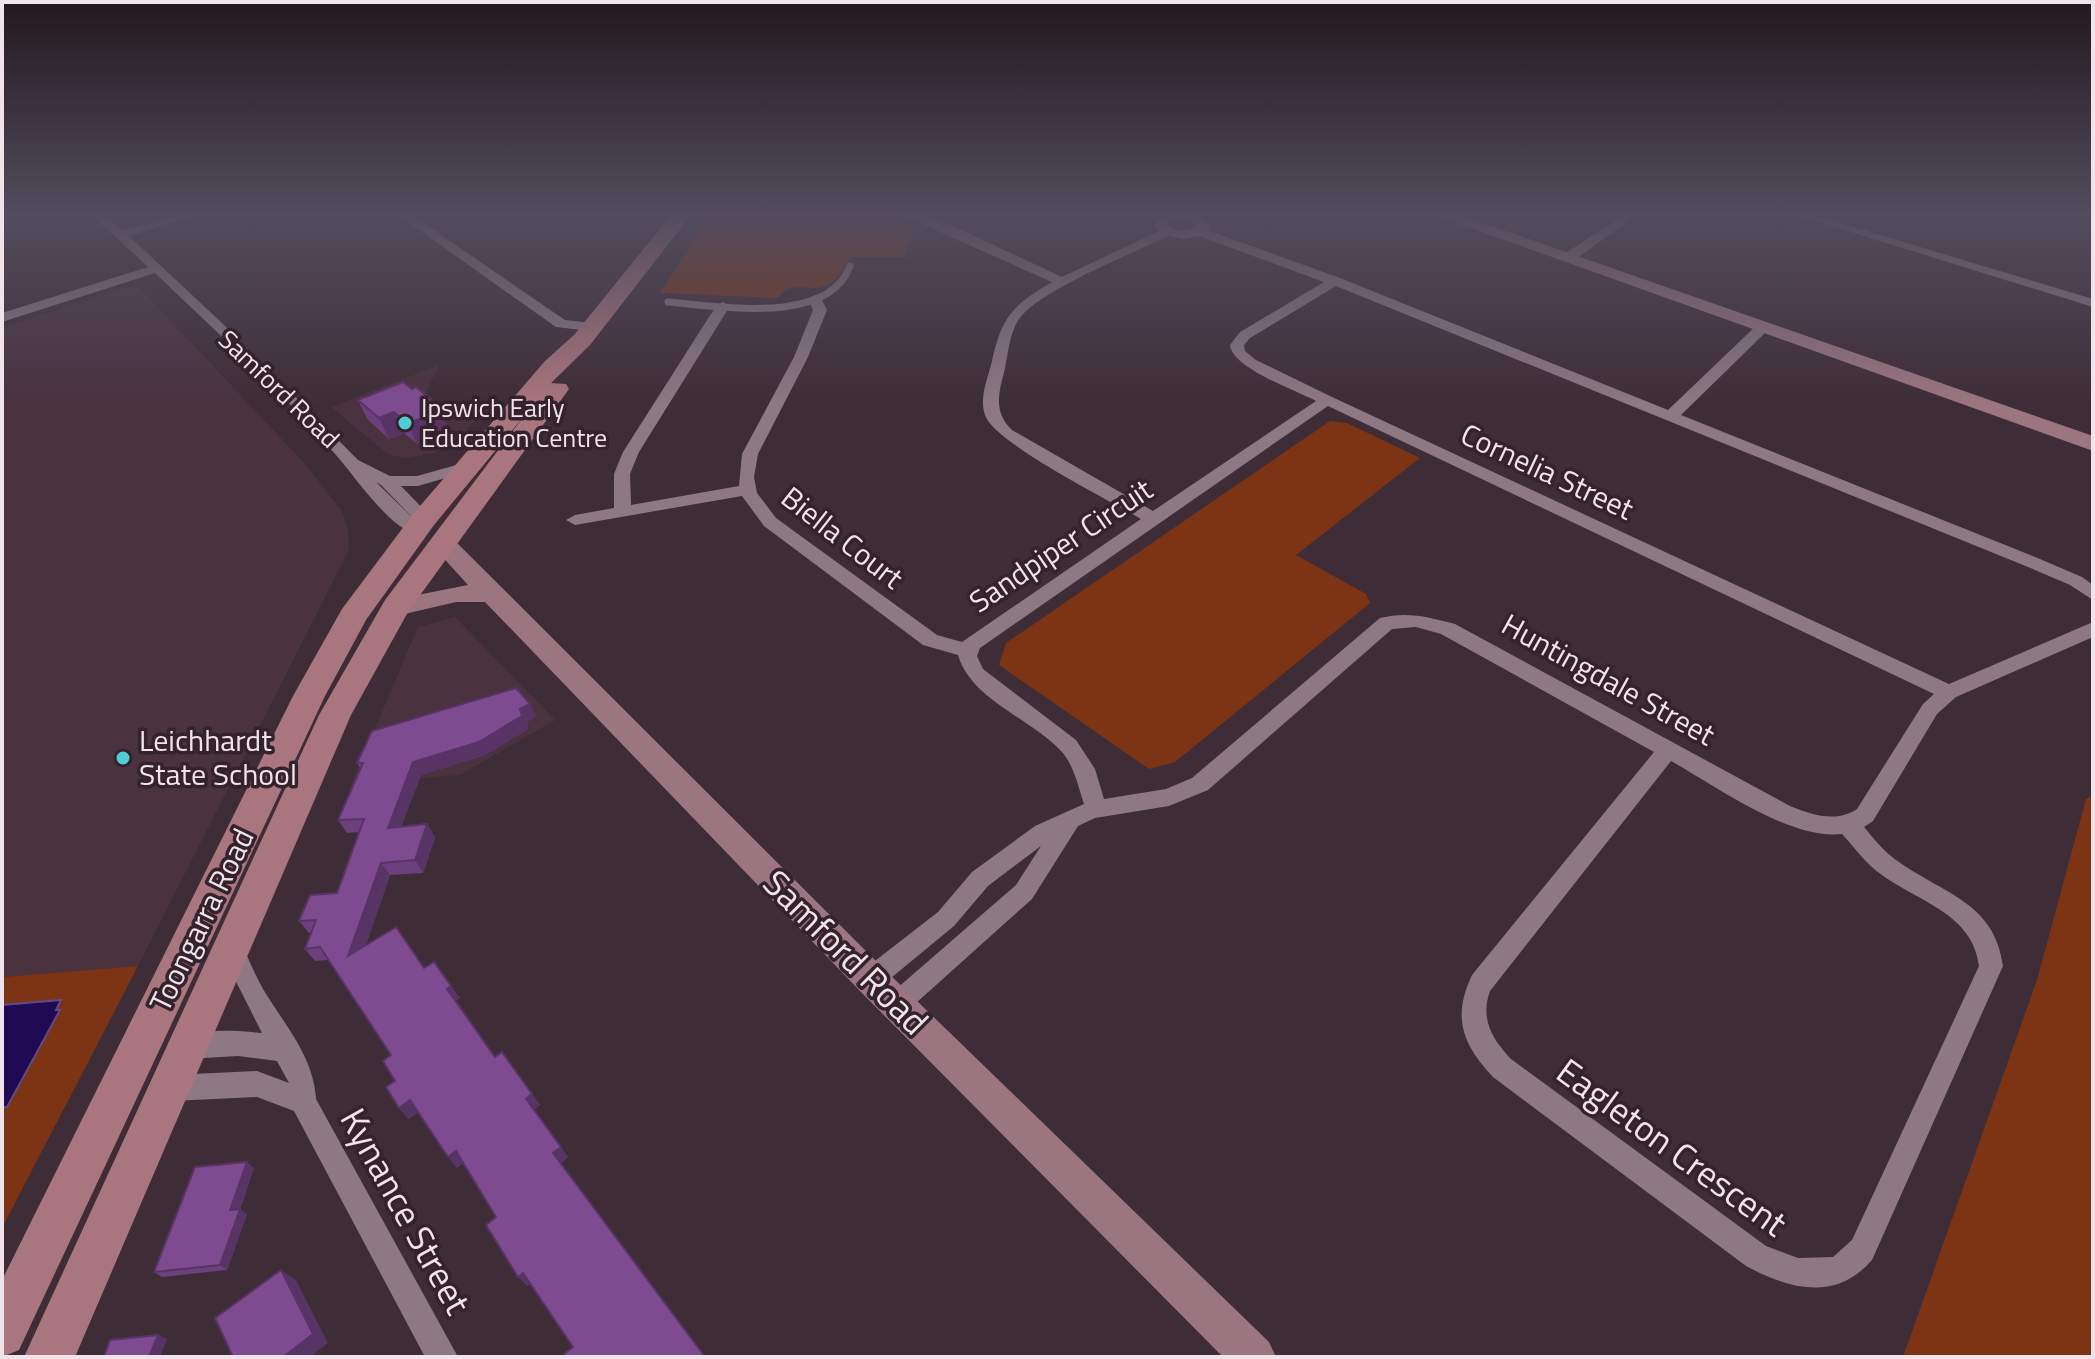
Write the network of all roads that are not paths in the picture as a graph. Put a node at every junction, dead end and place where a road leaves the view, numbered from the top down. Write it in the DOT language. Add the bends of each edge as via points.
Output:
graph roads {
  1 [pos="126,278"];
  2 [pos="165,278"];
  3 [pos="495,278"];
  4 [pos="630,278"];
  5 [pos="845,278"];
  6 [pos="1054,278"];
  7 [pos="1072,278"];
  8 [pos="1329,278"];
  9 [pos="1626,278"];
  10 [pos="2012,278"];
  11 [pos="1335,281"];
  12 [pos="1064,283"];
  13 [pos="815,299"];
  14 [pos="668,302"];
  15 [pos="2093,303"];
  16 [pos="723,306"];
  17 [pos="2,318"];
  18 [pos="1763,327"];
  19 [pos="587,333"];
  20 [pos="1327,400"];
  21 [pos="1671,416"];
  22 [pos="2093,444"];
  23 [pos="355,464"];
  24 [pos="467,467"];
  25 [pos="387,481"];
  26 [pos="748,490"];
  27 [pos="623,512"];
  28 [pos="1152,518"];
  29 [pos="575,520"];
  30 [pos="427,530"];
  31 [pos="492,594"];
  32 [pos="2093,594"];
  33 [pos="396,607"];
  34 [pos="2093,629"];
  35 [pos="968,651"];
  36 [pos="1949,692"];
  37 [pos="1668,749"];
  38 [pos="1096,808"];
  39 [pos="1069,821"];
  40 [pos="1847,824"];
  41 [pos="230,946"];
  42 [pos="884,991"];
  43 [pos="288,1051"];
  44 [pos="164,1067"];
  45 [pos="303,1101"];
  46 [pos="2,1333"];
  47 [pos="49,1357"];
  48 [pos="442,1357"];
  49 [pos="1254,1357"];
  1 -- 17 [label="street"];
  2 -- 23 [label="street, Samford Road"];
  3 -- 19 [label="street" via="561,324"];
  4 -- 19 [label="main road, Toongarra Road"];
  5 -- 13 [label="lane"];
  6 -- 12 [label="street"];
  7 -- 12 [label="street"];
  8 -- 11 [label="street"];
  9 -- 18 [label="street"];
  10 -- 15 [label="street"];
  11 -- 20 [label="street, Cornelia Street" via="1237,345 1246,360"];
  11 -- 21 [label="street"];
  12 -- 28 [label="street" via="1013,317 990,396 992,418 1023,445"];
  13 -- 16 [label="lane" via="769,308"];
  13 -- 26 [label="street, Biella Court" via="820,310 801,357 750,454"];
  14 -- 16 [label="lane"];
  16 -- 27 [label="street" via="631,452 622,474"];
  18 -- 21 [label="street"];
  18 -- 22 [label="street"];
  19 -- 24 [label="main road, Toongarra Road"];
  19 -- 30 [label="main road, Toongarra Road" via="573,367 533,425"];
  20 -- 28 [label="street, Sandpiper Circuit"];
  20 -- 36 [label="street, Cornelia Street"];
  21 -- 32 [label="street" via="2063,575"];
  23 -- 25 [label="street, Samford Road"];
  23 -- 30 [label="street, Samford Road" via="364,482"];
  24 -- 25 [label="street" via="418,481"];
  24 -- 30 [label="main road, Toongarra Road"];
  25 -- 30 [label="street, Samford Road"];
  26 -- 27 [label="street"];
  26 -- 35 [label="street, Biella Court" via="770,522 930,640"];
  27 -- 29 [label="street"];
  28 -- 35 [label="street, Sandpiper Circuit" via="983,633"];
  30 -- 31 [label="street, Samford Road"];
  30 -- 33 [label="main road, Toongarra Road"];
  30 -- 44 [label="main road, Toongarra Road" via="353,616 315,685"];
  31 -- 33 [label="street" via="456,593"];
  31 -- 42 [label="street, Samford Road"];
  33 -- 41 [label="main road, Toongarra Road" via="335,715"];
  34 -- 36 [label="street"];
  35 -- 38 [label="street, Sandpiper Circuit" via="975,673 1069,746 1084,769"];
  36 -- 40 [label="street" via="1930,709 1865,815"];
  37 -- 38 [label="street, Huntingdale Street" via="1448,629 1406,620 1379,628 1200,784 1169,797"];
  37 -- 40 [label="street, Huntingdale Street" via="1795,818 1819,825"];
  37 -- 40 [label="street, Eagleton Crescent" via="1481,983 1472,1018 1482,1044 1502,1068 1756,1256 1804,1274 1834,1273 1862,1250 1991,966 1988,947 1963,914 1885,865"];
  38 -- 39 [label="street, Huntingdale Street"];
  39 -- 42 [label="street, Huntingdale Street" via="1043,832 980,879"];
  39 -- 42 [label="street" via="1024,892"];
  41 -- 43 [label="street, Kynance Street"];
  41 -- 44 [label="main road, Toongarra Road"];
  42 -- 49 [label="street, Samford Road"];
  43 -- 44 [label="street" via="226,1042"];
  43 -- 45 [label="street, Kynance Street" via="302,1078"];
  44 -- 45 [label="street" via="257,1084"];
  44 -- 46 [label="main road, Toongarra Road"];
  44 -- 47 [label="main road, Toongarra Road"];
  45 -- 48 [label="street, Kynance Street"];
}
